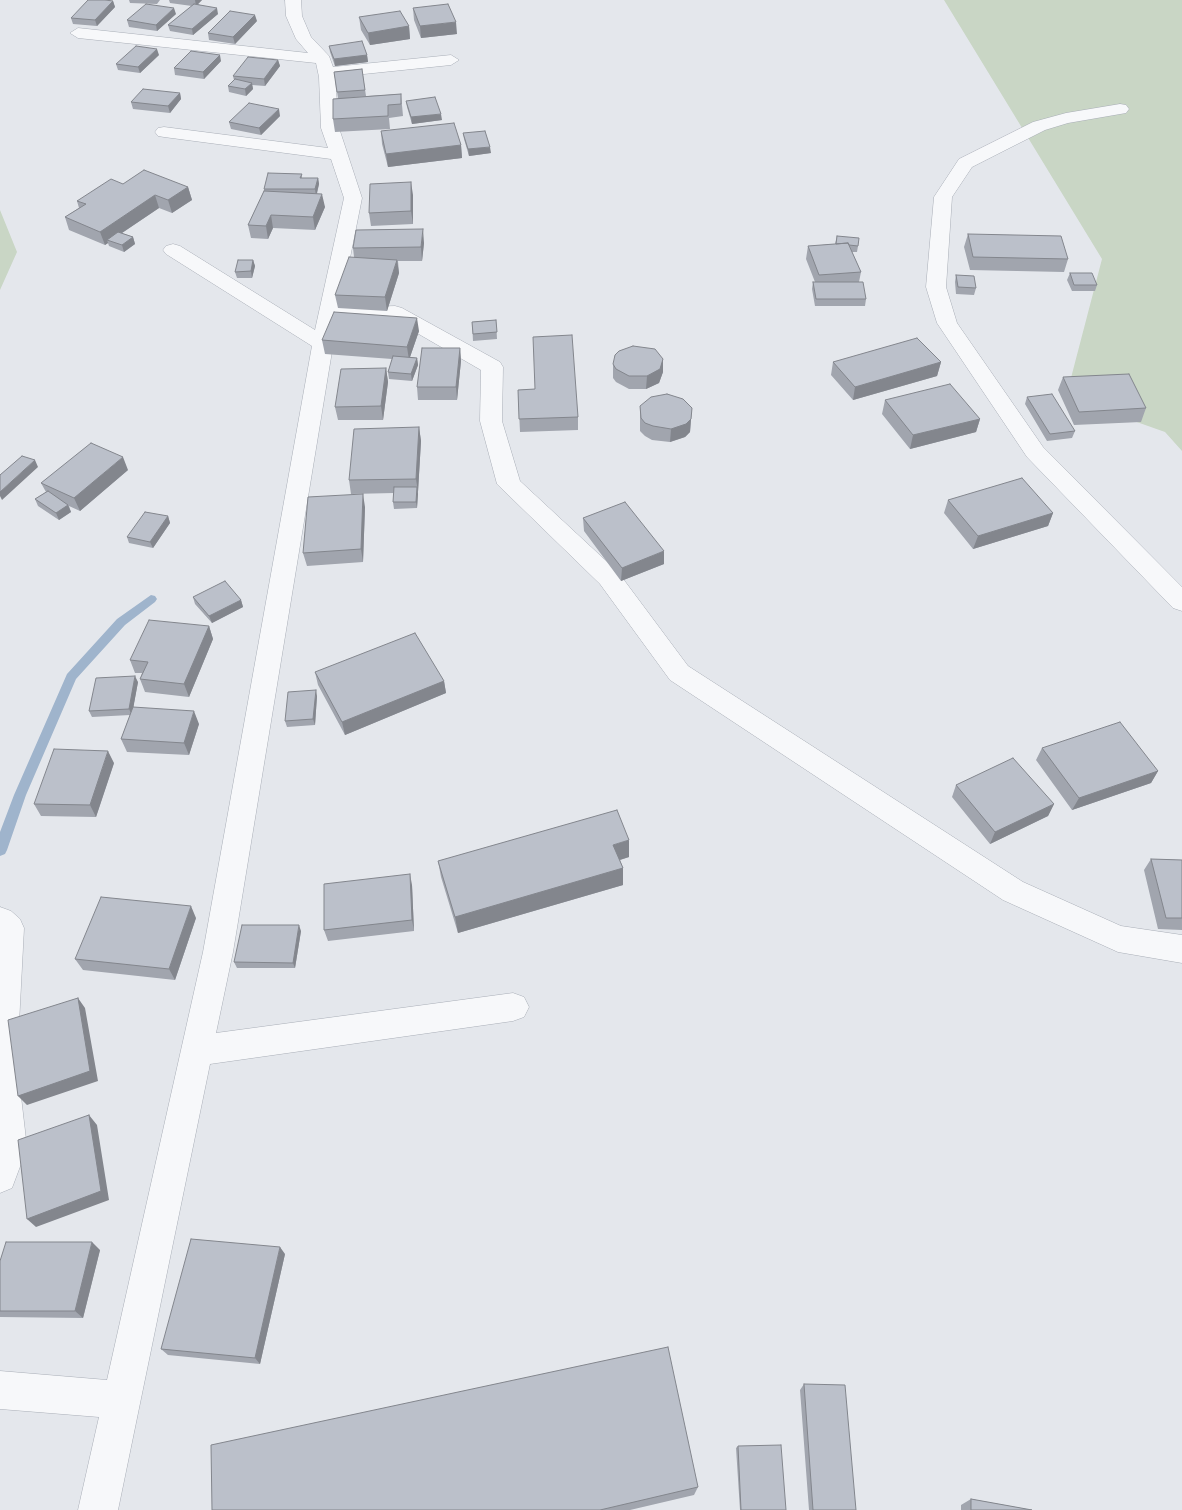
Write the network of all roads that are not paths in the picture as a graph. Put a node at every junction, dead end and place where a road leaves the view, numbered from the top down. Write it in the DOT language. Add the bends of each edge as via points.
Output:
graph roads {
  1 [pos="293,0"];
  2 [pos="78,32"];
  3 [pos="451,60"];
  4 [pos="324,66"];
  5 [pos="1120,109"];
  6 [pos="164,132"];
  7 [pos="338,155"];
  8 [pos="172,250"];
  9 [pos="330,315"];
  10 [pos="323,344"];
  11 [pos="1182,602"];
  12 [pos="0,920"];
  13 [pos="1182,949"];
  14 [pos="513,1007"];
  15 [pos="198,1051"];
  16 [pos="0,1176"];
  17 [pos="0,1390"];
  18 [pos="123,1400"];
  19 [pos="98,1510"];
  1 -- 4 [label="street" via="294,16 304,39"];
  2 -- 4 [label="street"];
  3 -- 4 [label="street"];
  4 -- 7 [label="street" via="330,128"];
  5 -- 11 [label="street" via="1040,126 965,163 943,197 936,287 947,323 1035,452"];
  6 -- 7 [label="street"];
  7 -- 9 [label="street" via="353,198"];
  8 -- 10 [label="street"];
  9 -- 10 [label="street"];
  9 -- 13 [label="street" via="396,312 492,367 492,422 509,484 609,578 679,673 1013,891 1118,938"];
  10 -- 15 [label="street"];
  12 -- 16 [label="street" via="9,928 1,1062 10,1148"];
  14 -- 15 [label="street"];
  15 -- 18 [label="street"];
  17 -- 18 [label="street"];
  18 -- 19 [label="street"];
}
